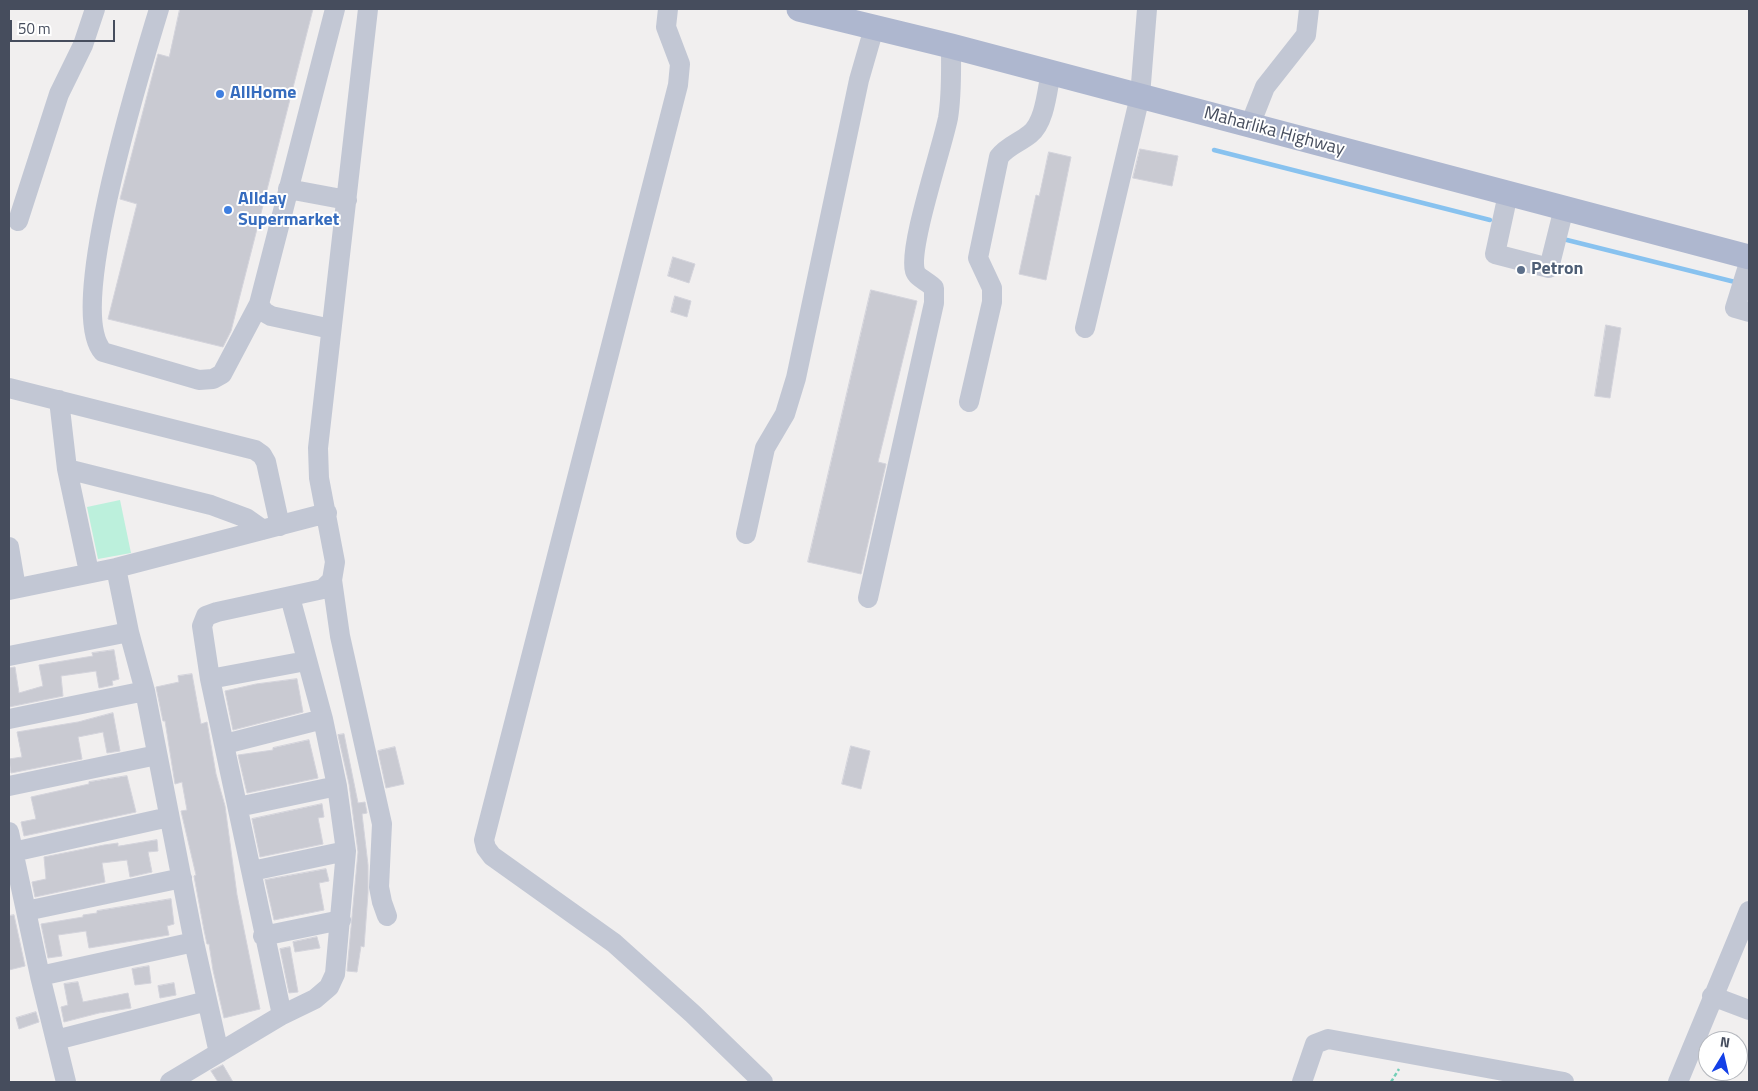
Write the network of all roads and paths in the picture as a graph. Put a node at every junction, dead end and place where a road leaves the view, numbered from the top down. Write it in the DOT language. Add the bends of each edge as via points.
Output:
graph roads {
  1 [pos="95,9"];
  2 [pos="159,9"];
  3 [pos="335,9"];
  4 [pos="368,9"];
  5 [pos="668,9"];
  6 [pos="799,9"];
  7 [pos="1147,9"];
  8 [pos="1309,9"];
  9 [pos="874,28"];
  10 [pos="951,46"];
  11 [pos="1051,72"];
  12 [pos="1140,96"];
  13 [pos="1250,125"];
  14 [pos="288,189"];
  15 [pos="1508,194"];
  16 [pos="347,200"];
  17 [pos="1564,208"];
  18 [pos="18,221"];
  19 [pos="1749,257"];
  20 [pos="1749,262"];
  21 [pos="259,304"];
  22 [pos="1749,312"];
  23 [pos="1085,328"];
  24 [pos="331,329"];
  25 [pos="9,388"];
  26 [pos="59,400"];
  27 [pos="969,402"];
  28 [pos="67,469"];
  29 [pos="327,513"];
  30 [pos="272,528"];
  31 [pos="746,534"];
  32 [pos="9,547"];
  33 [pos="116,568"];
  34 [pos="89,572"];
  35 [pos="332,580"];
  36 [pos="13,589"];
  37 [pos="290,597"];
  38 [pos="868,598"];
  39 [pos="129,632"];
  40 [pos="9,656"];
  41 [pos="306,661"];
  42 [pos="210,679"];
  43 [pos="145,691"];
  44 [pos="9,719"];
  45 [pos="323,719"];
  46 [pos="225,744"];
  47 [pos="158,755"];
  48 [pos="9,786"];
  49 [pos="337,786"];
  50 [pos="238,807"];
  51 [pos="169,818"];
  52 [pos="9,832"];
  53 [pos="346,851"];
  54 [pos="13,852"];
  55 [pos="252,871"];
  56 [pos="182,878"];
  57 [pos="26,911"];
  58 [pos="387,916"];
  59 [pos="1748,919"];
  60 [pos="341,920"];
  61 [pos="264,936"];
  62 [pos="194,942"];
  63 [pos="40,976"];
  64 [pos="1712,996"];
  65 [pos="207,1001"];
  66 [pos="1749,1010"];
  67 [pos="282,1015"];
  68 [pos="56,1040"];
  69 [pos="219,1053"];
  70 [pos="1490,1076"];
  71 [pos="66,1082"];
  72 [pos="169,1082"];
  73 [pos="763,1082"];
  74 [pos="1302,1082"];
  75 [pos="1564,1082"];
  76 [pos="1678,1082"];
  1 -- 18 [label="street" via="83,45 59,94"];
  2 -- 21 [label="street" via="114,165 95,277 92,320 96,344 103,352 200,380 213,379 222,374"];
  3 -- 14 [label="street"];
  4 -- 16 [label="street"];
  5 -- 73 [label="street" via="666,27 680,64 678,86 484,840 492,856 614,943"];
  6 -- 9 [label="main road, Maharlika Highway"];
  7 -- 12 [label="street"];
  8 -- 13 [label="street" via="1306,35 1265,86"];
  9 -- 10 [label="main road, Maharlika Highway"];
  9 -- 31 [label="street" via="859,80 796,378 785,414 765,448"];
  10 -- 11 [label="main road, Maharlika Highway"];
  10 -- 38 [label="street" via="948,118 914,264 917,274 934,288 934,303"];
  11 -- 12 [label="main road, Maharlika Highway"];
  11 -- 27 [label="street" via="1038,126 999,157 978,258 992,288 992,302"];
  12 -- 13 [label="main road, Maharlika Highway"];
  12 -- 23 [label="street"];
  13 -- 15 [label="main road, Maharlika Highway"];
  14 -- 16 [label="street"];
  14 -- 21 [label="street"];
  15 -- 17 [label="main road, Maharlika Highway"];
  15 -- 17 [label="street" via="1495,254 1549,268"];
  16 -- 24 [label="street"];
  17 -- 19 [label="main road, Maharlika Highway"];
  20 -- 22 [label="street" via="1735,308"];
  21 -- 24 [label="street" via="271,316"];
  24 -- 29 [label="street" via="318,448 318,478"];
  25 -- 26 [label="street"];
  26 -- 28 [label="street"];
  26 -- 30 [label="street" via="255,450 266,462"];
  28 -- 30 [label="street" via="211,505"];
  28 -- 34 [label="street"];
  29 -- 30 [label="street"];
  29 -- 35 [label="street" via="334,562"];
  30 -- 33 [label="street"];
  32 -- 36 [label="street"];
  33 -- 34 [label="street"];
  33 -- 39 [label="street"];
  34 -- 36 [label="street"];
  35 -- 37 [label="street" via="324,589"];
  35 -- 58 [label="street" via="340,636 382,824 379,887"];
  37 -- 41 [label="street"];
  37 -- 42 [label="street" via="206,616 202,626"];
  39 -- 40 [label="street"];
  39 -- 43 [label="street"];
  41 -- 42 [label="street"];
  41 -- 45 [label="street"];
  42 -- 46 [label="street"];
  43 -- 44 [label="street"];
  43 -- 47 [label="street"];
  45 -- 46 [label="street"];
  45 -- 49 [label="street"];
  46 -- 50 [label="street"];
  47 -- 48 [label="street"];
  47 -- 51 [label="street"];
  49 -- 50 [label="street"];
  49 -- 53 [label="street"];
  50 -- 55 [label="street"];
  51 -- 54 [label="street"];
  51 -- 56 [label="street"];
  52 -- 54 [label="street"];
  53 -- 55 [label="street"];
  53 -- 60 [label="street"];
  54 -- 57 [label="street"];
  55 -- 61 [label="street"];
  56 -- 57 [label="street"];
  56 -- 62 [label="street"];
  57 -- 63 [label="street"];
  59 -- 64 [label="street"];
  60 -- 61 [label="street"];
  60 -- 67 [label="street" via="335,974 330,987 315,999"];
  61 -- 67 [label="street"];
  62 -- 63 [label="street"];
  62 -- 65 [label="street"];
  63 -- 68 [label="street"];
  64 -- 66 [label="street"];
  64 -- 76 [label="street"];
  65 -- 68 [label="street"];
  65 -- 69 [label="street"];
  67 -- 69 [label="street"];
  68 -- 71 [label="street"];
  69 -- 72 [label="street"];
  70 -- 74 [label="street" via="1328,1039 1315,1044"];
  70 -- 75 [label="street"];
}
